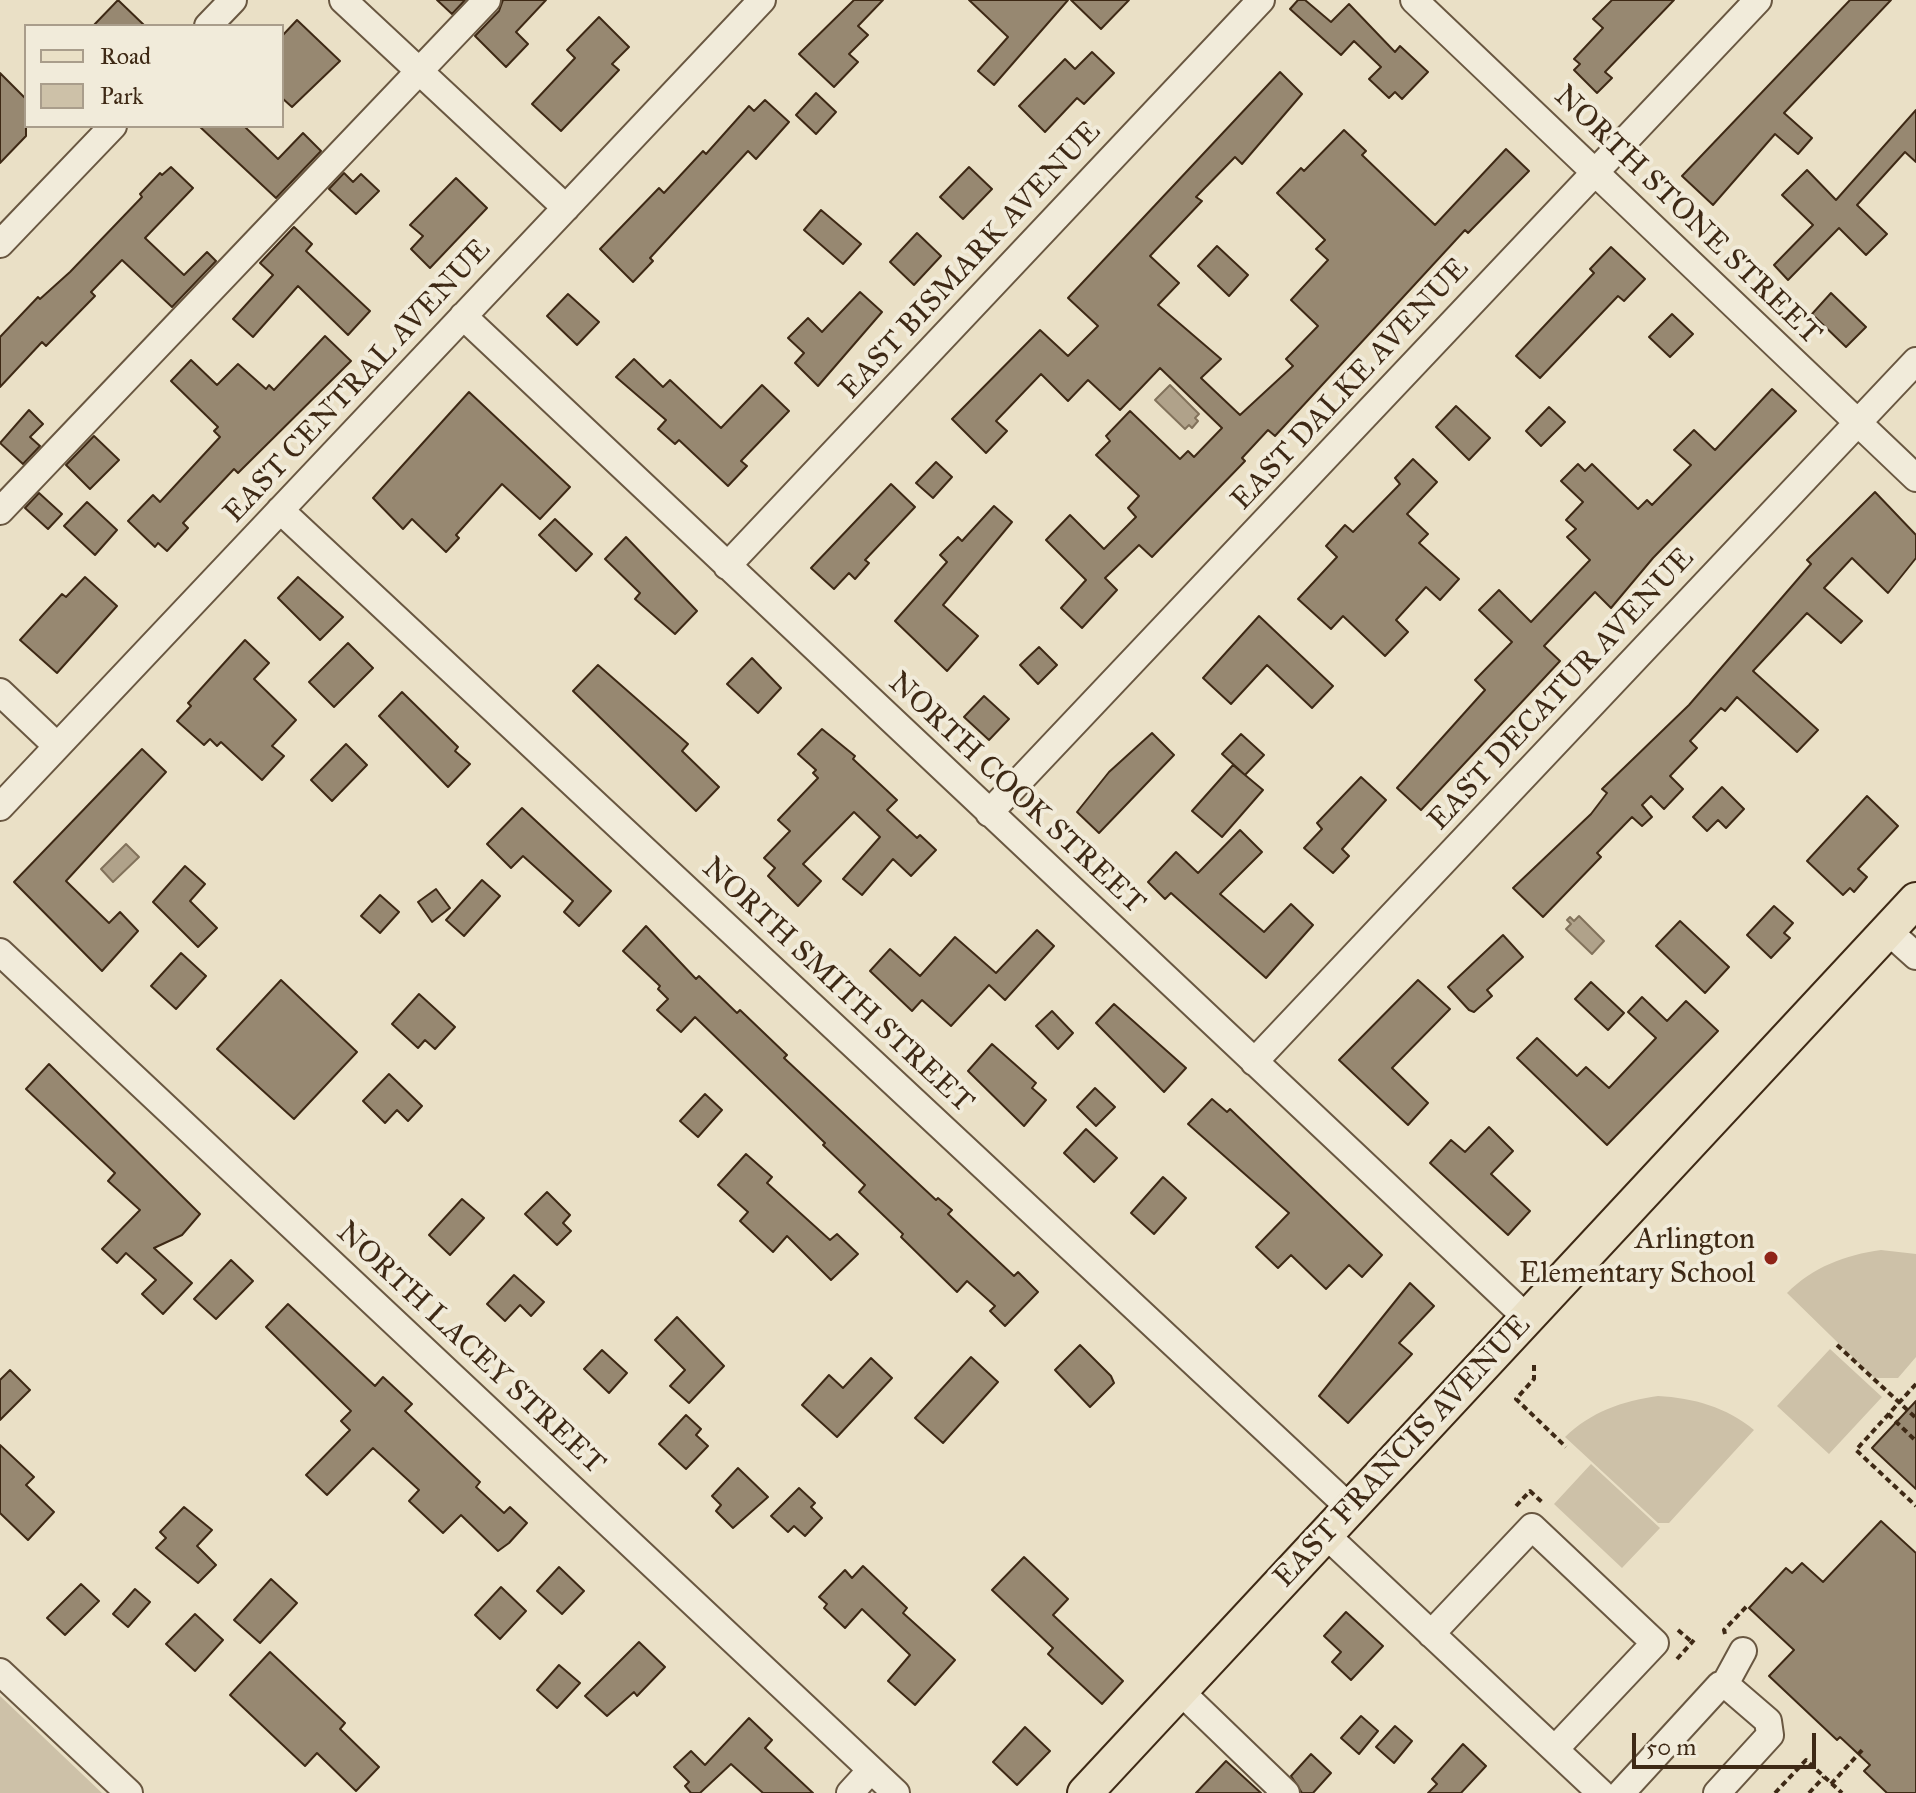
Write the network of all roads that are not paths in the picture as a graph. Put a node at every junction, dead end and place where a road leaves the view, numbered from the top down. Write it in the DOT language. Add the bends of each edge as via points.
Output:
graph roads {
  1 [pos="233,0"];
  2 [pos="343,0"];
  3 [pos="487,0"];
  4 [pos="762,0"];
  5 [pos="1261,0"];
  6 [pos="1414,0"];
  7 [pos="1758,0"];
  8 [pos="210,24"];
  9 [pos="419,71"];
  10 [pos="111,128"];
  11 [pos="1596,173"];
  12 [pos="566,208"];
  13 [pos="0,244"];
  14 [pos="463,316"];
  15 [pos="1916,361"];
  16 [pos="1858,423"];
  17 [pos="1916,478"];
  18 [pos="280,510"];
  19 [pos="0,511"];
  20 [pos="727,566"];
  21 [pos="0,692"];
  22 [pos="57,746"];
  23 [pos="0,807"];
  24 [pos="989,813"];
  25 [pos="1916,900"];
  26 [pos="1887,930"];
  27 [pos="0,952"];
  28 [pos="1916,956"];
  29 [pos="1254,1062"];
  30 [pos="1527,1318"];
  31 [pos="1350,1508"];
  32 [pos="1326,1535"];
  33 [pos="1431,1634"];
  34 [pos="1743,1651"];
  35 [pos="0,1672"];
  36 [pos="1725,1684"];
  37 [pos="1180,1691"];
  38 [pos="1555,1749"];
  39 [pos="871,1770"];
  40 [pos="129,1793"];
  41 [pos="850,1793"];
  42 [pos="896,1793"];
  43 [pos="1085,1793"];
  44 [pos="1286,1793"];
  45 [pos="1601,1793"];
  46 [pos="1621,1793"];
  47 [pos="1717,1793"];
  1 -- 8 [label="street"];
  2 -- 9 [label="street"];
  3 -- 9 [label="street"];
  4 -- 12 [label="street, EAST CENTRAL AVENUE"];
  5 -- 20 [label="street, EAST BISMARK AVENUE"];
  6 -- 11 [label="street, NORTH STONE STREET"];
  7 -- 11 [label="street, EAST DALKE AVENUE"];
  9 -- 12 [label="street"];
  9 -- 19 [label="street"];
  10 -- 13 [label="street"];
  11 -- 16 [label="street, NORTH STONE STREET"];
  11 -- 24 [label="street, EAST DALKE AVENUE"];
  12 -- 14 [label="street, EAST CENTRAL AVENUE"];
  14 -- 18 [label="street, EAST CENTRAL AVENUE"];
  14 -- 20 [label="street, NORTH COOK STREET"];
  15 -- 16 [label="street, EAST DECATUR AVENUE"];
  16 -- 17 [label="street, NORTH STONE STREET"];
  16 -- 29 [label="street, EAST DECATUR AVENUE"];
  18 -- 22 [label="street, EAST CENTRAL AVENUE"];
  18 -- 31 [label="street, NORTH SMITH STREET"];
  20 -- 24 [label="street, NORTH COOK STREET"];
  21 -- 22 [label="street"];
  22 -- 23 [label="street, EAST CENTRAL AVENUE"];
  24 -- 29 [label="street, NORTH COOK STREET"];
  25 -- 26 [label="main road, EAST FRANCIS AVENUE"];
  26 -- 28 [label="street"];
  26 -- 30 [label="main road, EAST FRANCIS AVENUE"];
  27 -- 39 [label="street, NORTH LACEY STREET"];
  29 -- 30 [label="street, NORTH COOK STREET"];
  30 -- 31 [label="main road, EAST FRANCIS AVENUE"];
  31 -- 32 [label="main road, EAST FRANCIS AVENUE"];
  32 -- 33 [label="street"];
  32 -- 37 [label="main road, EAST FRANCIS AVENUE"];
  33 -- 38 [label="street"];
  33 -- 38 [label="street" via="1532,1527 1655,1643"];
  34 -- 36 [label="street"];
  35 -- 40 [label="street"];
  36 -- 46 [label="street"];
  36 -- 47 [label="street" via="1771,1727 1770,1735"];
  37 -- 43 [label="main road, EAST FRANCIS AVENUE"];
  37 -- 44 [label="street"];
  38 -- 45 [label="street"];
  39 -- 41 [label="street"];
  39 -- 42 [label="street, NORTH LACEY STREET"];
}
